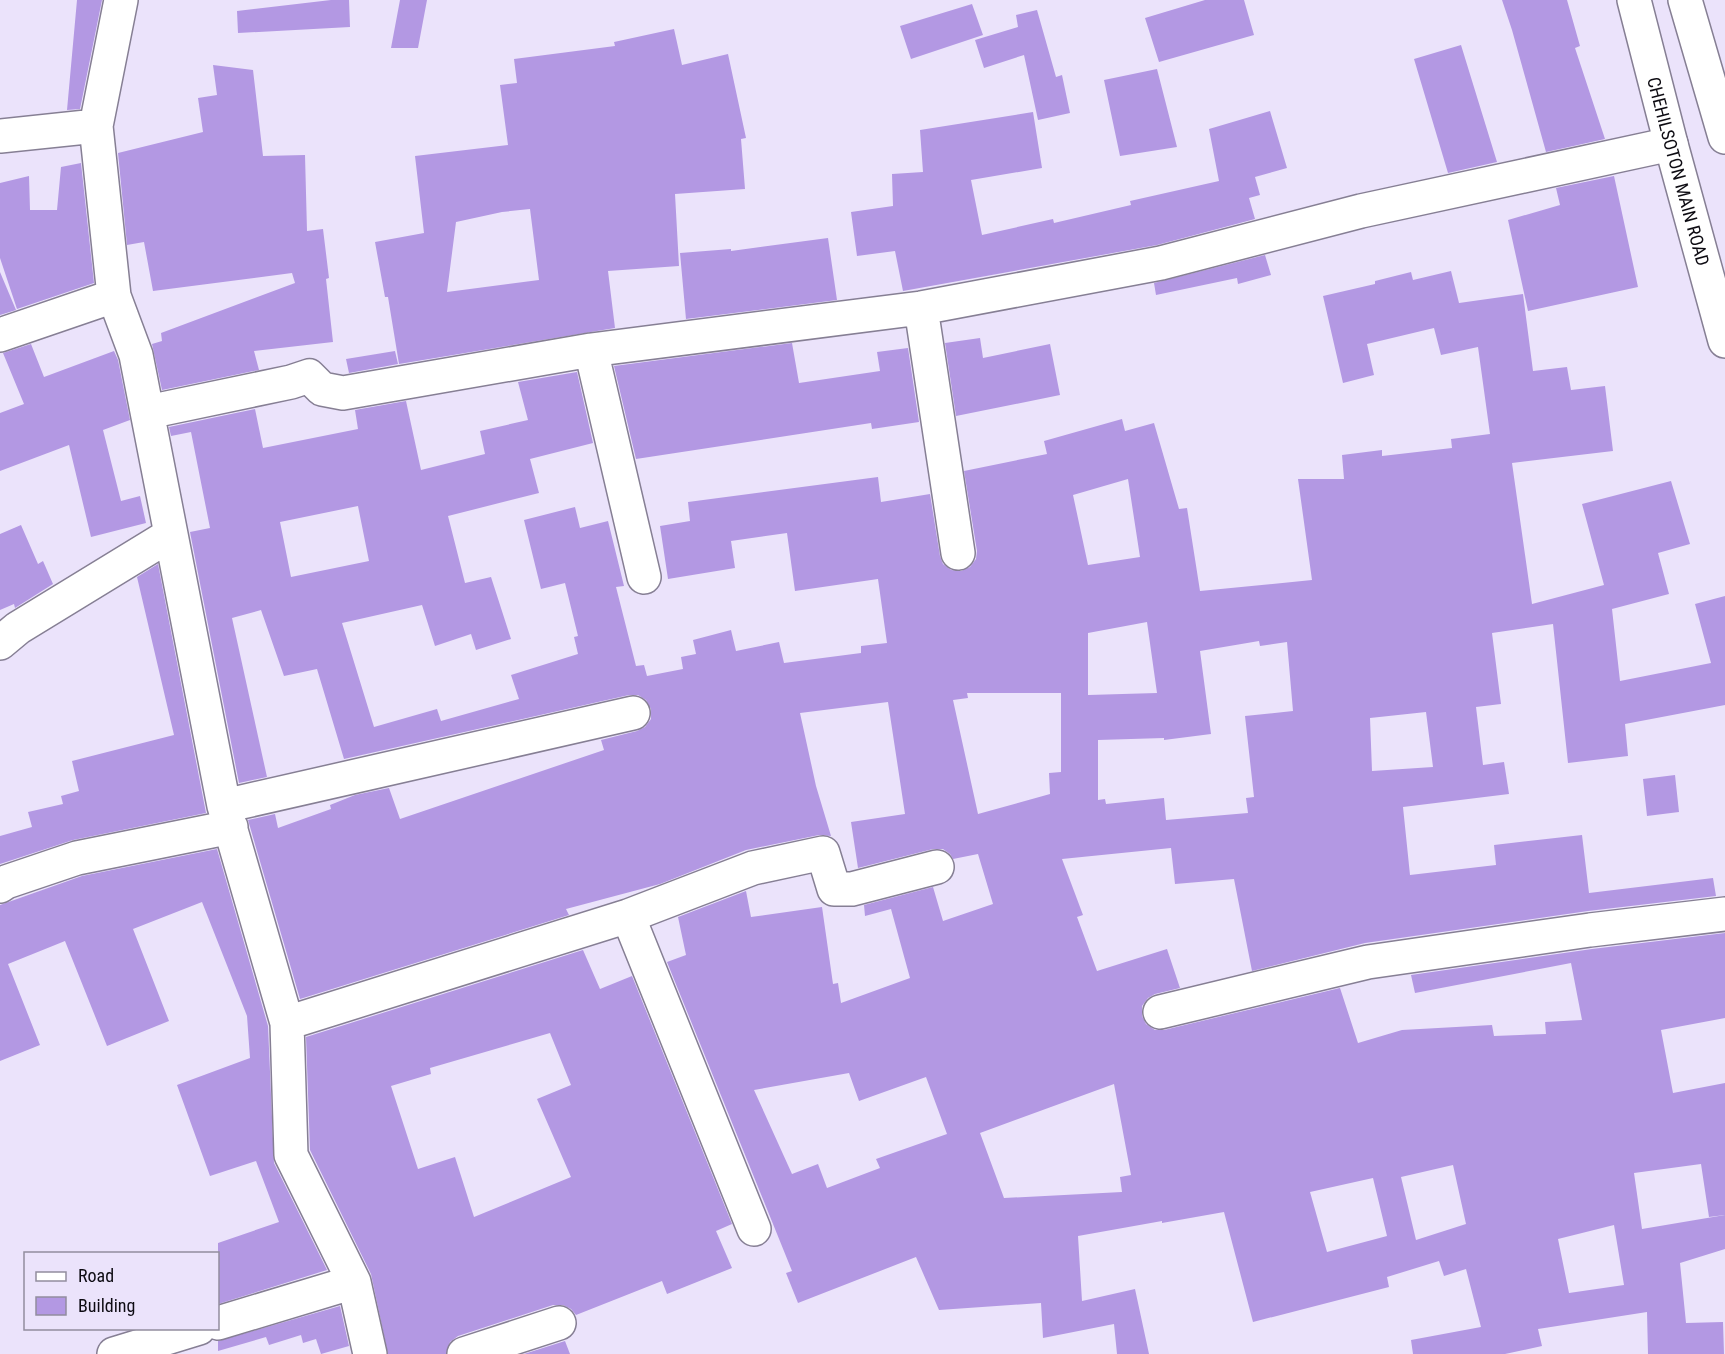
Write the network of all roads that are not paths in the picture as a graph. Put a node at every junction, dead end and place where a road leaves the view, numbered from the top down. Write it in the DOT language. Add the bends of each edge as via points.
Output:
graph roads {
  1 [pos="121,0"];
  2 [pos="1634,0"];
  3 [pos="1685,0"];
  4 [pos="1720,100"];
  5 [pos="96,126"];
  6 [pos="0,136"];
  7 [pos="1725,137"];
  8 [pos="1671,144"];
  9 [pos="114,296"];
  10 [pos="921,308"];
  11 [pos="0,335"];
  12 [pos="1725,341"];
  13 [pos="591,350"];
  14 [pos="148,412"];
  15 [pos="170,536"];
  16 [pos="958,553"];
  17 [pos="644,577"];
  18 [pos="0,643"];
  19 [pos="633,713"];
  20 [pos="227,817"];
  21 [pos="937,867"];
  22 [pos="0,886"];
  23 [pos="1725,914"];
  24 [pos="628,916"];
  25 [pos="1160,1012"];
  26 [pos="287,1023"];
  27 [pos="754,1229"];
  28 [pos="354,1282"];
  29 [pos="219,1323"];
  30 [pos="559,1323"];
  31 [pos="196,1330"];
  32 [pos="114,1354"];
  33 [pos="370,1354"];
  34 [pos="464,1354"];
  1 -- 5 [label="street"];
  2 -- 8 [label="street, CHEHILSOTON MAIN ROAD"];
  3 -- 4 [label="street"];
  4 -- 7 [label="street"];
  5 -- 6 [label="street"];
  5 -- 9 [label="street"];
  8 -- 10 [label="street" via="1361,212 1161,263"];
  8 -- 12 [label="street, CHEHILSOTON MAIN ROAD"];
  9 -- 11 [label="street"];
  9 -- 14 [label="street" via="136,355"];
  10 -- 13 [label="street"];
  10 -- 16 [label="street"];
  13 -- 14 [label="street" via="343,393 322,389 309,376"];
  13 -- 17 [label="street"];
  14 -- 15 [label="street"];
  15 -- 18 [label="street" via="18,628"];
  15 -- 20 [label="street"];
  19 -- 20 [label="street"];
  20 -- 22 [label="street" via="77,858"];
  20 -- 26 [label="street"];
  21 -- 24 [label="street" via="852,889 834,889 823,853 753,868"];
  23 -- 25 [label="street" via="1368,962"];
  24 -- 26 [label="street"];
  24 -- 27 [label="street"];
  26 -- 28 [label="street" via="291,1155"];
  28 -- 29 [label="street"];
  28 -- 33 [label="street"];
  30 -- 34 [label="street"];
  31 -- 32 [label="street"];
}
